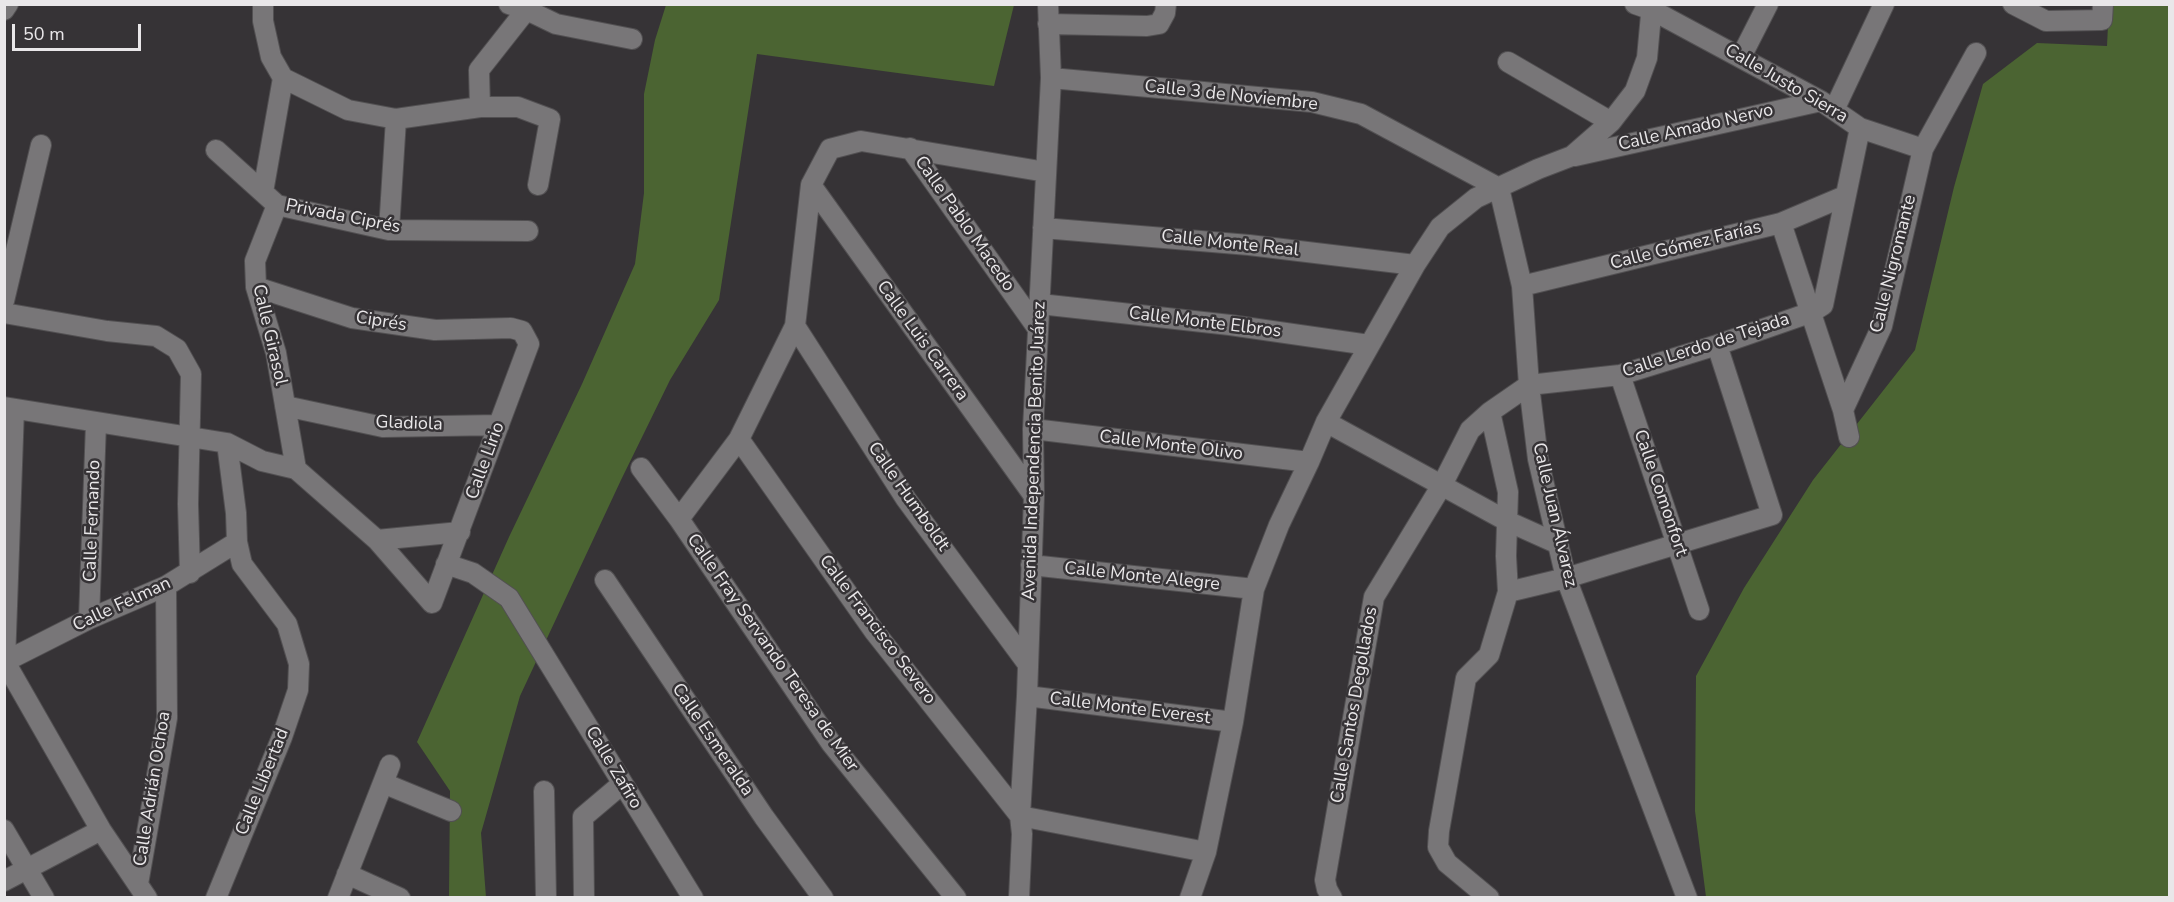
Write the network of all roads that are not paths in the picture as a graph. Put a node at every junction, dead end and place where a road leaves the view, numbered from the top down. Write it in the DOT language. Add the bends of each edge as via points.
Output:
graph roads {
  1 [pos="8,4"];
  2 [pos="263,4"];
  3 [pos="1166,4"];
  4 [pos="1768,4"];
  5 [pos="1884,4"];
  6 [pos="2013,4"];
  7 [pos="522,6"];
  8 [pos="1647,6"];
  9 [pos="4,10"];
  10 [pos="2103,12"];
  11 [pos="1048,14"];
  12 [pos="632,39"];
  13 [pos="1976,53"];
  14 [pos="1741,57"];
  15 [pos="1508,62"];
  16 [pos="282,78"];
  17 [pos="1051,78"];
  18 [pos="1828,105"];
  19 [pos="480,107"];
  20 [pos="396,119"];
  21 [pos="1611,122"];
  22 [pos="1860,128"];
  23 [pos="40,145"];
  24 [pos="910,148"];
  25 [pos="1923,149"];
  26 [pos="216,150"];
  27 [pos="1572,156"];
  28 [pos="1046,172"];
  29 [pos="538,185"];
  30 [pos="811,185"];
  31 [pos="1499,188"];
  32 [pos="1845,196"];
  33 [pos="270,198"];
  34 [pos="1781,224"];
  35 [pos="1043,228"];
  36 [pos="389,230"];
  37 [pos="528,231"];
  38 [pos="1415,265"];
  39 [pos="1522,286"];
  40 [pos="256,287"];
  41 [pos="4,301"];
  42 [pos="1040,304"];
  43 [pos="1812,312"];
  44 [pos="4,313"];
  45 [pos="795,326"];
  46 [pos="511,328"];
  47 [pos="1038,329"];
  48 [pos="1369,345"];
  49 [pos="1717,345"];
  50 [pos="1620,375"];
  51 [pos="1529,385"];
  52 [pos="285,406"];
  53 [pos="9,408"];
  54 [pos="1843,410"];
  55 [pos="1490,412"];
  56 [pos="1326,422"];
  57 [pos="96,423"];
  58 [pos="499,425"];
  59 [pos="1034,429"];
  60 [pos="1849,437"];
  61 [pos="190,438"];
  62 [pos="739,439"];
  63 [pos="227,443"];
  64 [pos="1309,462"];
  65 [pos="641,468"];
  66 [pos="296,469"];
  67 [pos="1442,484"];
  68 [pos="1034,496"];
  69 [pos="680,519"];
  70 [pos="1507,520"];
  71 [pos="460,532"];
  72 [pos="377,540"];
  73 [pos="237,542"];
  74 [pos="1556,543"];
  75 [pos="1677,543"];
  76 [pos="446,564"];
  77 [pos="1031,565"];
  78 [pos="190,573"];
  79 [pos="1566,578"];
  80 [pos="605,580"];
  81 [pos="166,586"];
  82 [pos="1254,590"];
  83 [pos="1508,592"];
  84 [pos="1699,610"];
  85 [pos="89,618"];
  86 [pos="5,662"];
  87 [pos="1027,663"];
  88 [pos="1027,696"];
  89 [pos="1233,723"];
  90 [pos="622,784"];
  91 [pos="544,791"];
  92 [pos="451,811"];
  93 [pos="1020,816"];
  94 [pos="4,830"];
  95 [pos="101,830"];
  96 [pos="1206,852"];
  97 [pos="26,870"];
  98 [pos="347,874"];
  99 [pos="4,881"];
  100 [pos="142,890"];
  101 [pos="44,897"];
  102 [pos="216,897"];
  103 [pos="338,897"];
  104 [pos="400,897"];
  105 [pos="546,897"];
  106 [pos="584,897"];
  107 [pos="693,897"];
  108 [pos="823,897"];
  109 [pos="956,897"];
  110 [pos="1019,897"];
  111 [pos="1190,897"];
  112 [pos="1332,897"];
  113 [pos="1489,897"];
  114 [pos="1687,897"];
  1 -- 9 [label="street"];
  2 -- 16 [label="street" via="271,57"];
  3 -- 11 [label="street" via="1159,24 1147,26"];
  4 -- 14 [label="street"];
  5 -- 18 [label="street"];
  6 -- 10 [label="street" via="2046,21"];
  7 -- 12 [label="street" via="556,24"];
  7 -- 19 [label="street" via="479,70"];
  8 -- 14 [label="street, Calle Justo Sierra"];
  8 -- 21 [label="street" via="1647,58 1635,91"];
  11 -- 17 [label="street, Avenida Independencia Benito Juárez"];
  13 -- 25 [label="street, Calle Nigromante"];
  14 -- 18 [label="street, Calle Justo Sierra"];
  15 -- 21 [label="street"];
  16 -- 20 [label="street" via="348,110"];
  16 -- 33 [label="street, Calle Girasol"];
  17 -- 28 [label="street, Avenida Independencia Benito Juárez"];
  17 -- 31 [label="street, Calle 3 de Noviembre" via="1312,102 1341,109 1361,114"];
  18 -- 22 [label="street, Calle Justo Sierra"];
  18 -- 27 [label="street, Calle Amado Nervo"];
  19 -- 20 [label="street"];
  19 -- 29 [label="street" via="518,107 550,119"];
  20 -- 36 [label="street"];
  21 -- 27 [label="street"];
  22 -- 25 [label="street, Calle Justo Sierra"];
  22 -- 32 [label="street"];
  23 -- 41 [label="street"];
  24 -- 28 [label="street, Calle Fray Servando Teresa de Mier"];
  24 -- 30 [label="street, Calle Fray Servando Teresa de Mier" via="861,141 830,149"];
  24 -- 47 [label="street, Calle Pablo Macedo"];
  25 -- 54 [label="street, Calle Nigromante" via="1882,326"];
  26 -- 33 [label="street, Privada Ciprés"];
  27 -- 31 [label="street"];
  28 -- 35 [label="street, Avenida Independencia Benito Juárez"];
  30 -- 45 [label="street, Calle Fray Servando Teresa de Mier"];
  30 -- 68 [label="street, Calle Luis Carrera"];
  31 -- 38 [label="street" via="1476,198 1440,227"];
  31 -- 39 [label="street, Calle Juan Álvarez"];
  32 -- 34 [label="street, Calle Gómez Farías"];
  32 -- 43 [label="street" via="1823,305"];
  33 -- 36 [label="street, Privada Ciprés"];
  33 -- 40 [label="street, Calle Girasol" via="255,261"];
  34 -- 39 [label="street, Calle Gómez Farías"];
  34 -- 43 [label="street"];
  35 -- 38 [label="street, Calle Monte Real" via="1249,244"];
  35 -- 42 [label="street, Avenida Independencia Benito Juárez"];
  36 -- 37 [label="street, Privada Ciprés"];
  38 -- 48 [label="street"];
  39 -- 51 [label="street, Calle Juan Álvarez"];
  40 -- 46 [label="street, Ciprés" via="352,318 435,330"];
  40 -- 52 [label="street, Calle Girasol" via="276,353"];
  42 -- 47 [label="street, Avenida Independencia Benito Juárez"];
  42 -- 48 [label="street, Calle Monte Elbros"];
  43 -- 49 [label="street, Calle Lerdo de Tejada"];
  43 -- 54 [label="street"];
  44 -- 61 [label="street" via="156,336 177,349 191,374"];
  45 -- 62 [label="street, Calle Fray Servando Teresa de Mier"];
  45 -- 87 [label="street, Calle Humboldt" via="906,499"];
  46 -- 58 [label="street, Calle Lirio" via="522,331 529,344"];
  47 -- 59 [label="street, Avenida Independencia Benito Juárez"];
  48 -- 56 [label="street"];
  49 -- 50 [label="street, Calle Lerdo de Tejada"];
  49 -- 75 [label="street" via="1772,515"];
  50 -- 51 [label="street, Calle Lerdo de Tejada"];
  50 -- 75 [label="street, Calle Comonfort"];
  51 -- 55 [label="street, Calle Santos Degollados"];
  51 -- 74 [label="street, Calle Juan Álvarez" via="1538,459"];
  52 -- 58 [label="street, Gladiola" via="383,427"];
  52 -- 66 [label="street, Calle Girasol"];
  53 -- 57 [label="street"];
  53 -- 86 [label="street"];
  54 -- 60 [label="street"];
  55 -- 67 [label="street, Calle Santos Degollados" via="1470,430"];
  55 -- 70 [label="street" via="1508,492"];
  56 -- 64 [label="street"];
  56 -- 67 [label="street"];
  57 -- 61 [label="street"];
  57 -- 85 [label="street, Calle Fernando"];
  58 -- 71 [label="street, Calle Lirio"];
  59 -- 64 [label="street, Calle Monte Olivo"];
  59 -- 68 [label="street, Avenida Independencia Benito Juárez"];
  61 -- 63 [label="street"];
  61 -- 78 [label="street"];
  62 -- 69 [label="street, Calle Fray Servando Teresa de Mier"];
  62 -- 93 [label="street, Calle Francisco Severo" via="873,631"];
  63 -- 66 [label="street" via="262,461"];
  63 -- 73 [label="street"];
  64 -- 82 [label="street"];
  65 -- 69 [label="street, Calle Fray Servando Teresa de Mier"];
  66 -- 72 [label="street"];
  67 -- 70 [label="street"];
  67 -- 112 [label="street, Calle Santos Degollados" via="1374,597 1325,880"];
  68 -- 77 [label="street, Avenida Independencia Benito Juárez"];
  69 -- 109 [label="street, Calle Fray Servando Teresa de Mier" via="831,743"];
  70 -- 74 [label="street"];
  70 -- 83 [label="street"];
  71 -- 72 [label="street"];
  71 -- 76 [label="street, Calle Lirio"];
  72 -- 76 [label="street, Calle Lirio" via="432,603"];
  73 -- 78 [label="street, Calle Felman"];
  73 -- 102 [label="street, Calle Libertad" via="242,564 287,624 299,664 298,690"];
  74 -- 79 [label="street, Calle Juan Álvarez"];
  75 -- 79 [label="street"];
  75 -- 84 [label="street, Calle Comonfort"];
  76 -- 90 [label="street, Calle Zafiro" via="473,573 509,598"];
  77 -- 82 [label="street, Calle Monte Alegre"];
  77 -- 87 [label="street, Avenida Independencia Benito Juárez"];
  78 -- 81 [label="street, Calle Felman"];
  79 -- 83 [label="street"];
  79 -- 114 [label="street, Calle Juan Álvarez"];
  80 -- 108 [label="street, Calle Esmeralda" via="764,817"];
  81 -- 85 [label="street, Calle Felman"];
  81 -- 100 [label="street, Calle Adrián Ochoa" via="167,718"];
  82 -- 89 [label="street"];
  83 -- 113 [label="street" via="1489,655 1466,678 1438,847 1447,863"];
  85 -- 86 [label="street, Calle Felman"];
  86 -- 95 [label="street"];
  87 -- 88 [label="street, Avenida Independencia Benito Juárez"];
  88 -- 89 [label="street, Calle Monte Everest"];
  88 -- 93 [label="street, Avenida Independencia Benito Juárez"];
  89 -- 96 [label="street"];
  90 -- 106 [label="street" via="583,817"];
  90 -- 107 [label="street, Calle Zafiro"];
  91 -- 105 [label="street"];
  92 -- 98 [label="street" via="386,774"];
  93 -- 96 [label="street"];
  93 -- 110 [label="street, Avenida Independencia Benito Juárez"];
  94 -- 97 [label="street"];
  95 -- 97 [label="street"];
  95 -- 100 [label="street"];
  96 -- 111 [label="street"];
  97 -- 99 [label="street"];
  97 -- 101 [label="street"];
  98 -- 103 [label="street"];
  98 -- 104 [label="street"];
}
